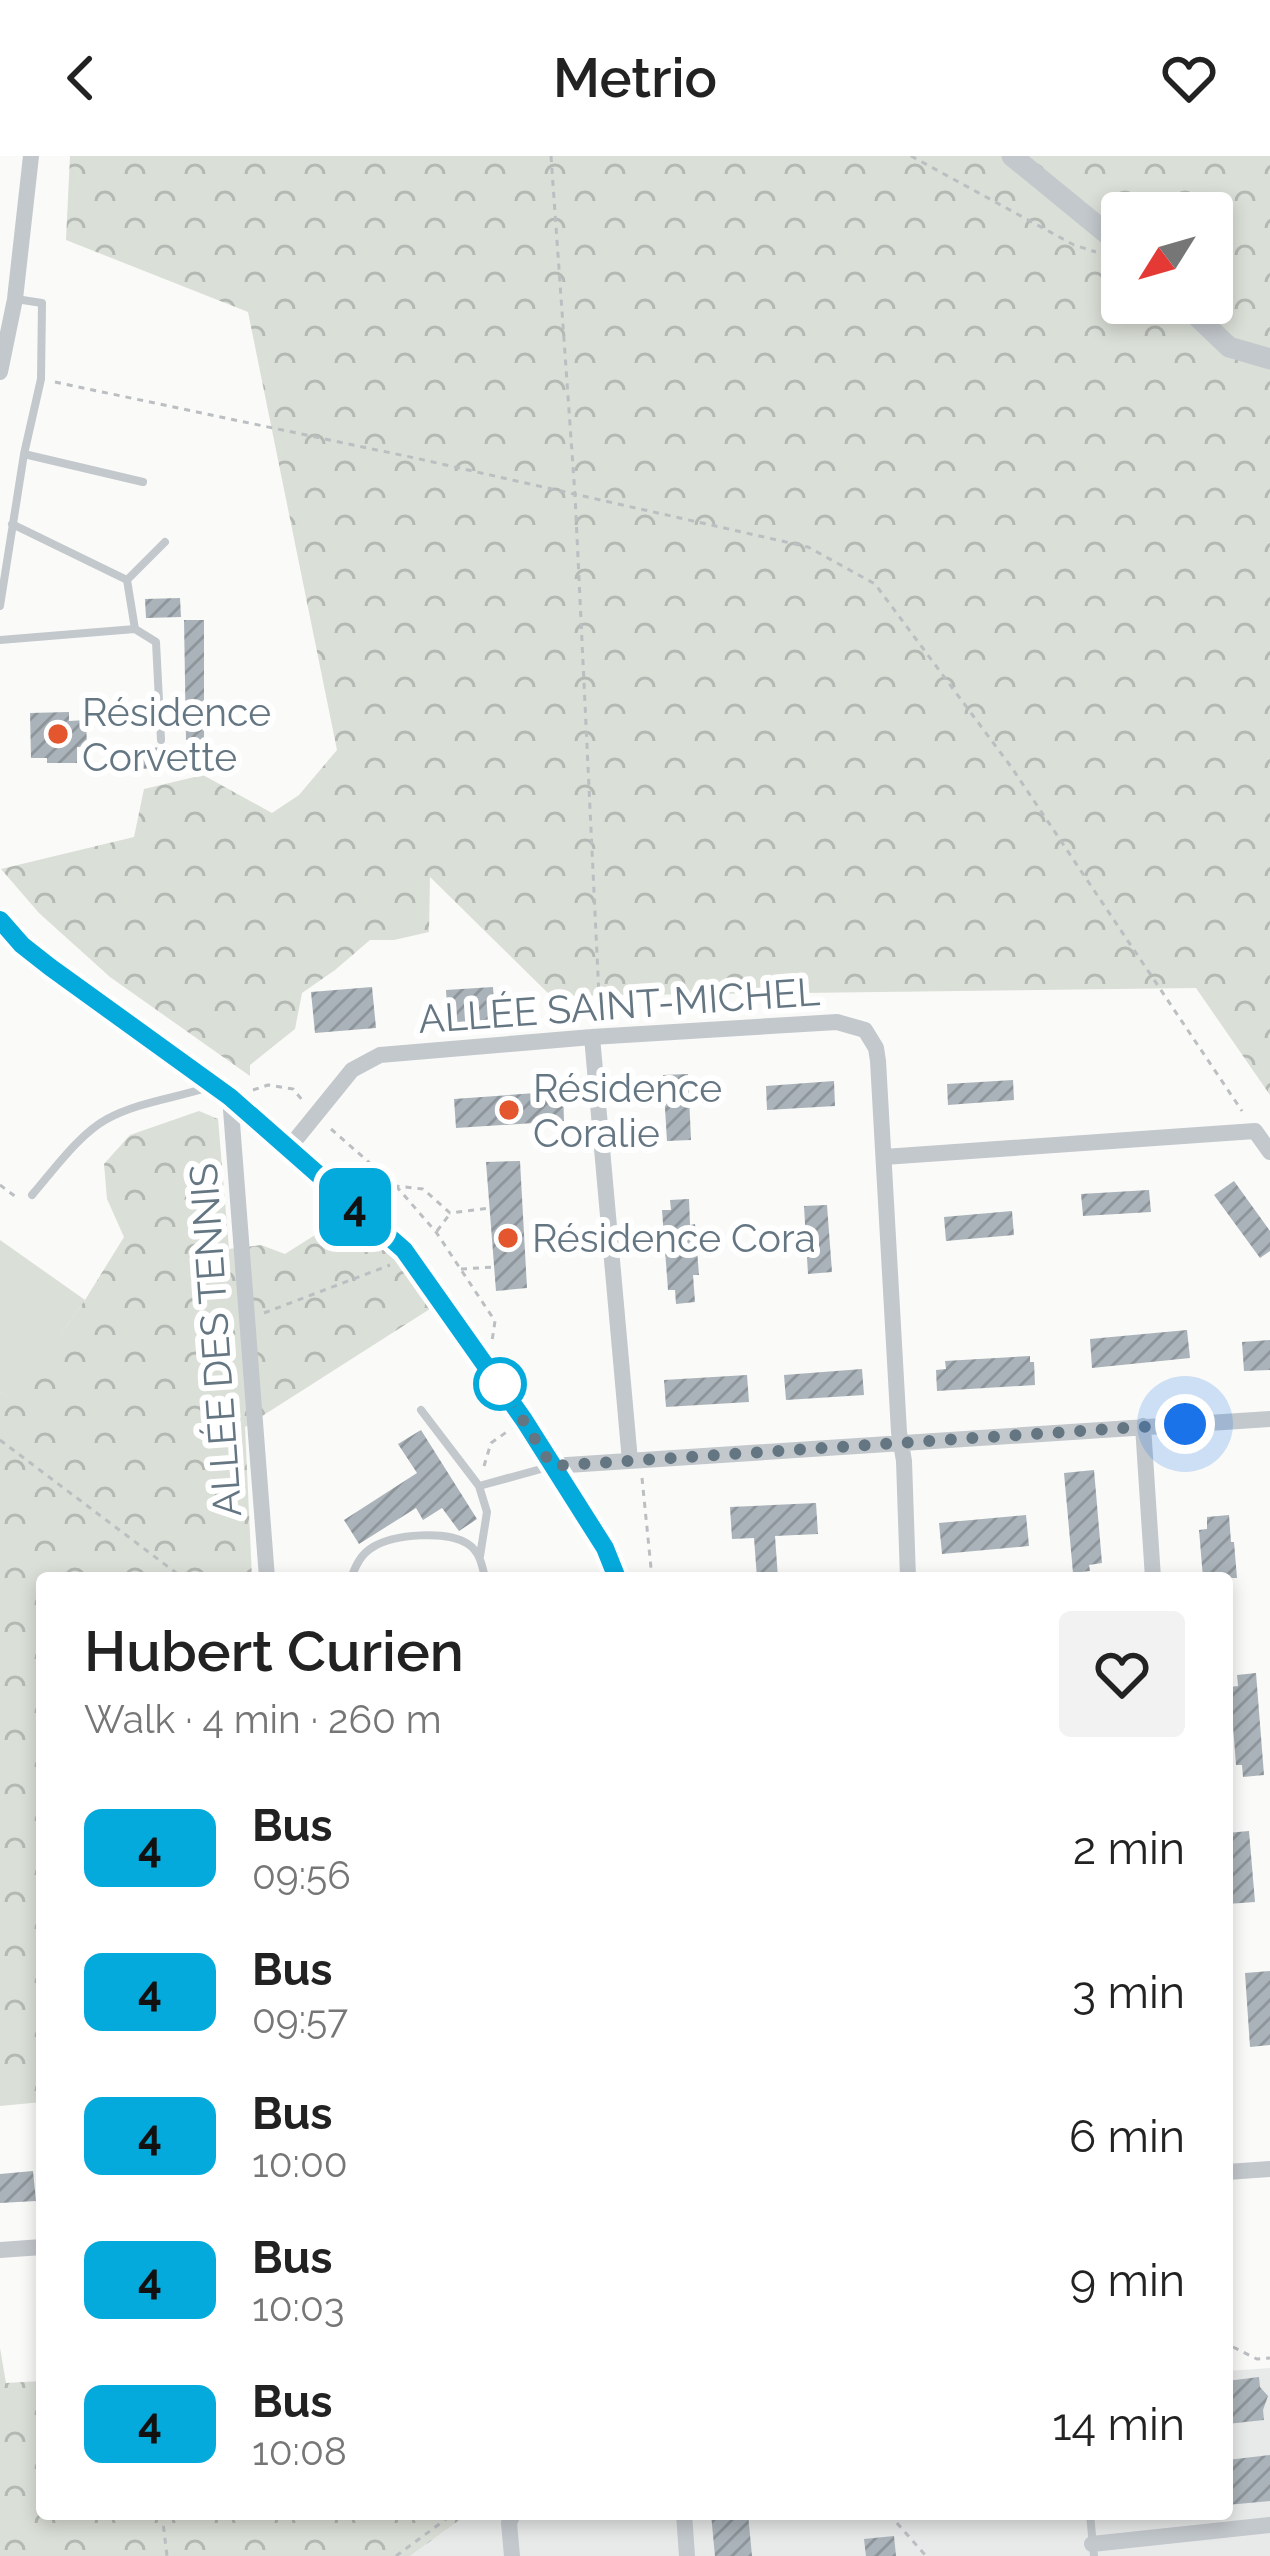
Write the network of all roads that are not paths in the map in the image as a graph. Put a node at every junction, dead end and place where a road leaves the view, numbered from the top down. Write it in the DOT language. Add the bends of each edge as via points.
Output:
graph roads {
  1 [pos="31,156"];
  2 [pos="1012,156"];
  3 [pos="1101,239"];
  4 [pos="15,299"];
  5 [pos="1205,324"];
  6 [pos="1270,359"];
  7 [pos="0,372"];
  8 [pos="24,454"];
  9 [pos="142,482"];
  10 [pos="12,524"];
  11 [pos="165,542"];
  12 [pos="127,580"];
  13 [pos="0,606"];
  14 [pos="135,629"];
  15 [pos="0,640"];
  16 [pos="161,740"];
  17 [pos="0,920"];
  18 [pos="597,1037"];
  19 [pos="214,1085"];
  20 [pos="230,1097"];
  21 [pos="288,1149"];
  22 [pos="1270,1152"];
  23 [pos="884,1157"];
  24 [pos="32,1195"];
  25 [pos="421,1410"];
  26 [pos="1270,1419"];
  27 [pos="1143,1426"];
  28 [pos="901,1445"];
  29 [pos="635,1461"];
  30 [pos="552,1466"];
  31 [pos="479,1486"];
  32 [pos="480,1557"];
  33 [pos="267,1572"];
  34 [pos="354,1572"];
  35 [pos="483,1572"];
  36 [pos="615,1572"];
  37 [pos="908,1572"];
  38 [pos="1153,1572"];
  39 [pos="1270,2169"];
  40 [pos="1233,2172"];
  41 [pos="36,2247"];
  42 [pos="0,2250"];
  43 [pos="510,2520"];
  44 [pos="684,2520"];
  45 [pos="1090,2520"];
  46 [pos="1270,2524"];
  47 [pos="1093,2550"];
  48 [pos="512,2556"];
  49 [pos="687,2556"];
  1 -- 4 [label="street"];
  2 -- 3 [label="street"];
  4 -- 7 [label="street"];
  4 -- 8 [label="lane" via="43,303 41,379"];
  5 -- 6 [label="street" via="1229,347"];
  8 -- 9 [label="lane"];
  8 -- 10 [label="lane"];
  10 -- 12 [label="lane"];
  10 -- 13 [label="lane"];
  11 -- 12 [label="lane"];
  12 -- 14 [label="lane"];
  14 -- 15 [label="lane"];
  14 -- 16 [label="lane" via="156,642"];
  17 -- 19 [label="street" via="50,967"];
  18 -- 21 [label="street, ALLÉE SAINT-MICHEL" via="380,1055 352,1070"];
  18 -- 23 [label="street, ALLÉE SAINT-MICHEL" via="837,1022 865,1030 876,1048"];
  18 -- 29 [label="street"];
  19 -- 20 [label="street"];
  19 -- 24 [label="lane" via="104,1120"];
  20 -- 21 [label="street"];
  20 -- 33 [label="street, ALLÉE DES TENNIS"];
  21 -- 30 [label="street" via="404,1250"];
  22 -- 23 [label="street" via="1256,1131"];
  23 -- 28 [label="street, ALLÉE SAINT-MICHEL"];
  25 -- 31 [label="lane"];
  26 -- 27 [label="street"];
  27 -- 28 [label="street"];
  27 -- 38 [label="street"];
  28 -- 29 [label="street"];
  28 -- 37 [label="street, ALLÉE SAINT-MICHEL"];
  29 -- 30 [label="street"];
  30 -- 31 [label="lane"];
  30 -- 36 [label="street"];
  31 -- 32 [label="lane" via="487,1512"];
  32 -- 34 [label="lane" via="466,1542 429,1534 374,1546"];
  32 -- 35 [label="lane"];
  39 -- 40 [label="street"];
  41 -- 42 [label="street"];
  43 -- 48 [label="street"];
  44 -- 49 [label="street"];
  45 -- 47 [label="lane"];
  46 -- 47 [label="street"];
}
